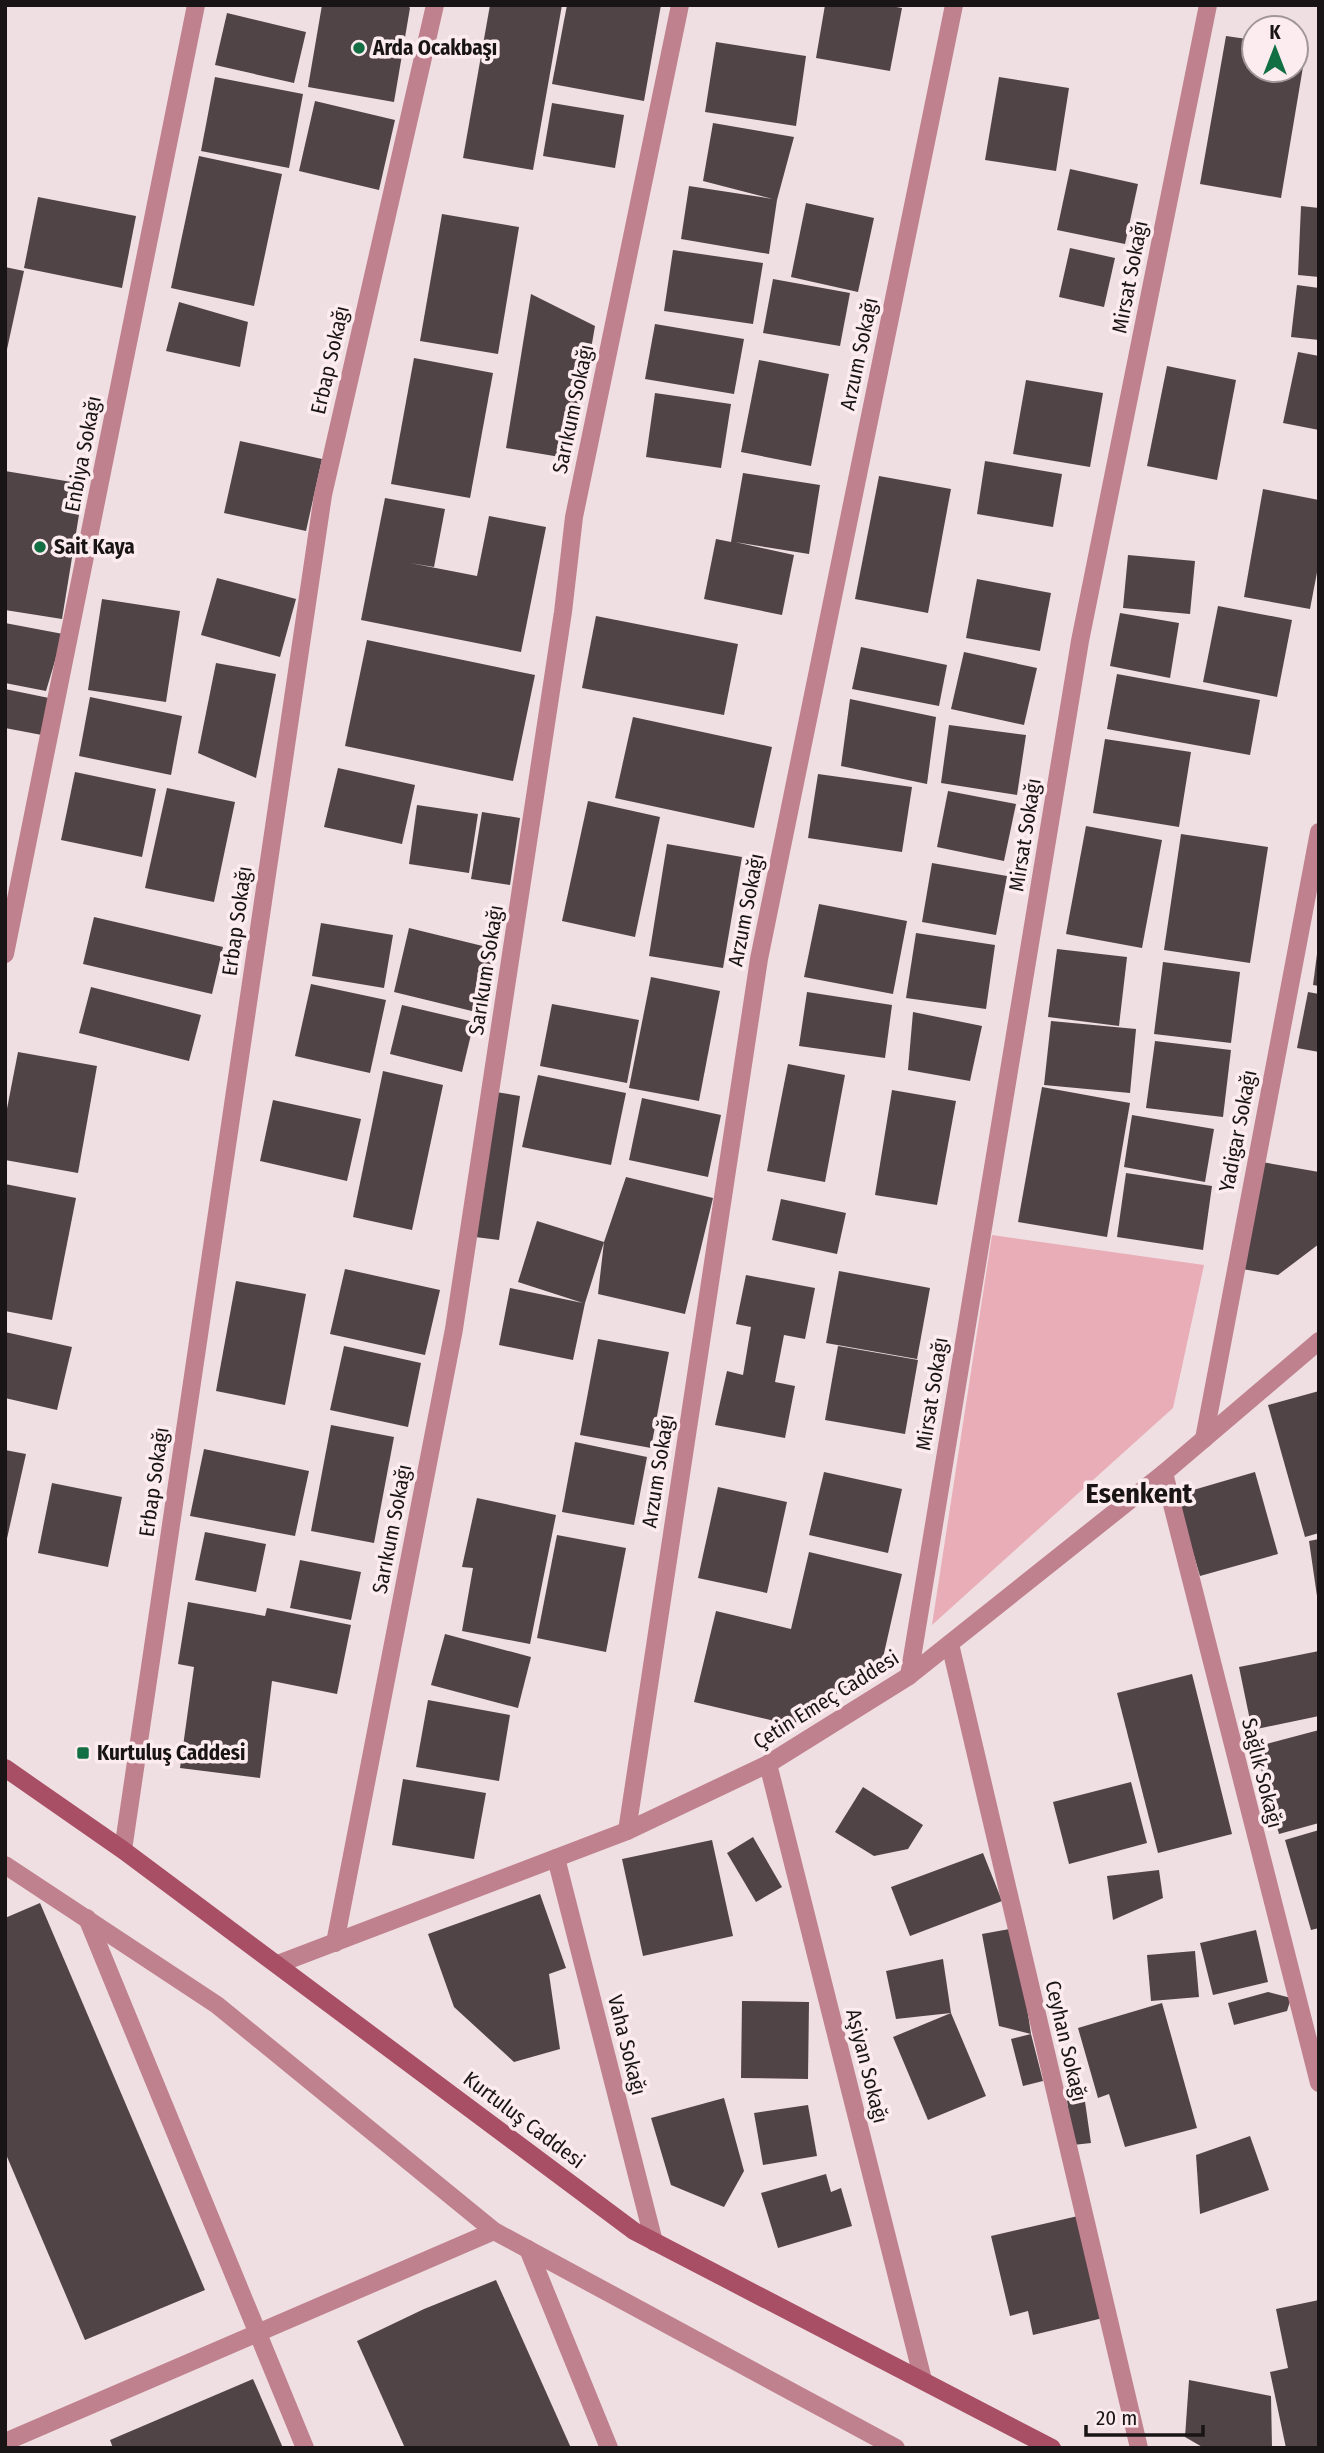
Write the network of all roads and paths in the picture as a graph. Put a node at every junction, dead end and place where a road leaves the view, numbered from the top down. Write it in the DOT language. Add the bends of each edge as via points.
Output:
graph roads {
  1 [pos="196,5"];
  2 [pos="435,5"];
  3 [pos="680,5"];
  4 [pos="954,5"];
  5 [pos="1208,5"];
  6 [pos="1319,832"];
  7 [pos="5,954"];
  8 [pos="1319,1341"];
  9 [pos="1204,1439"];
  10 [pos="1164,1473"];
  11 [pos="950,1644"];
  12 [pos="909,1676"];
  13 [pos="768,1764"];
  14 [pos="5,1768"];
  15 [pos="627,1831"];
  16 [pos="122,1850"];
  17 [pos="556,1858"];
  18 [pos="5,1866"];
  19 [pos="87,1918"];
  20 [pos="335,1943"];
  21 [pos="278,1964"];
  22 [pos="1319,2083"];
  23 [pos="494,2231"];
  24 [pos="654,2242"];
  25 [pos="528,2249"];
  26 [pos="257,2334"];
  27 [pos="923,2380"];
  28 [pos="5,2442"];
  29 [pos="887,2445"];
  30 [pos="305,2448"];
  31 [pos="609,2448"];
  32 [pos="1052,2448"];
  33 [pos="1139,2448"];
  1 -- 7 [label="street, Enbiya Sokağı"];
  2 -- 16 [label="street, Erbap Sokağı" via="323,495"];
  3 -- 20 [label="street, Sarıkum Sokağı" via="574,517 454,1329"];
  4 -- 15 [label="street, Arzum Sokağı" via="759,959"];
  5 -- 12 [label="street, Mirsat Sokağı" via="1080,641"];
  6 -- 9 [label="street, Yadigar Sokağı"];
  8 -- 9 [label="street, Çetin Emeç Caddesi"];
  9 -- 10 [label="street, Çetin Emeç Caddesi"];
  10 -- 11 [label="street, Çetin Emeç Caddesi"];
  10 -- 22 [label="street, Sağlık Sokağı"];
  11 -- 12 [label="street, Çetin Emeç Caddesi"];
  11 -- 33 [label="street, Ceyhan Sokağı"];
  12 -- 13 [label="street, Çetin Emeç Caddesi"];
  13 -- 15 [label="street, Çetin Emeç Caddesi"];
  13 -- 27 [label="street, Aşiyan Sokağı"];
  14 -- 16 [label="main road, Kurtuluş Caddesi"];
  15 -- 17 [label="street, Çetin Emeç Caddesi"];
  16 -- 21 [label="main road, Kurtuluş Caddesi"];
  17 -- 20 [label="street, Çetin Emeç Caddesi"];
  17 -- 24 [label="street, Vaha Sokağı"];
  18 -- 19 [label="street"];
  19 -- 23 [label="street" via="217,2005"];
  19 -- 26 [label="street"];
  20 -- 21 [label="street, Çetin Emeç Caddesi"];
  21 -- 24 [label="main road, Kurtuluş Caddesi"];
  23 -- 25 [label="street"];
  23 -- 26 [label="street"];
  24 -- 27 [label="main road, Kurtuluş Caddesi"];
  25 -- 29 [label="street"];
  25 -- 31 [label="street"];
  26 -- 28 [label="street"];
  26 -- 30 [label="street"];
  27 -- 32 [label="main road, Kurtuluş Caddesi"];
}
